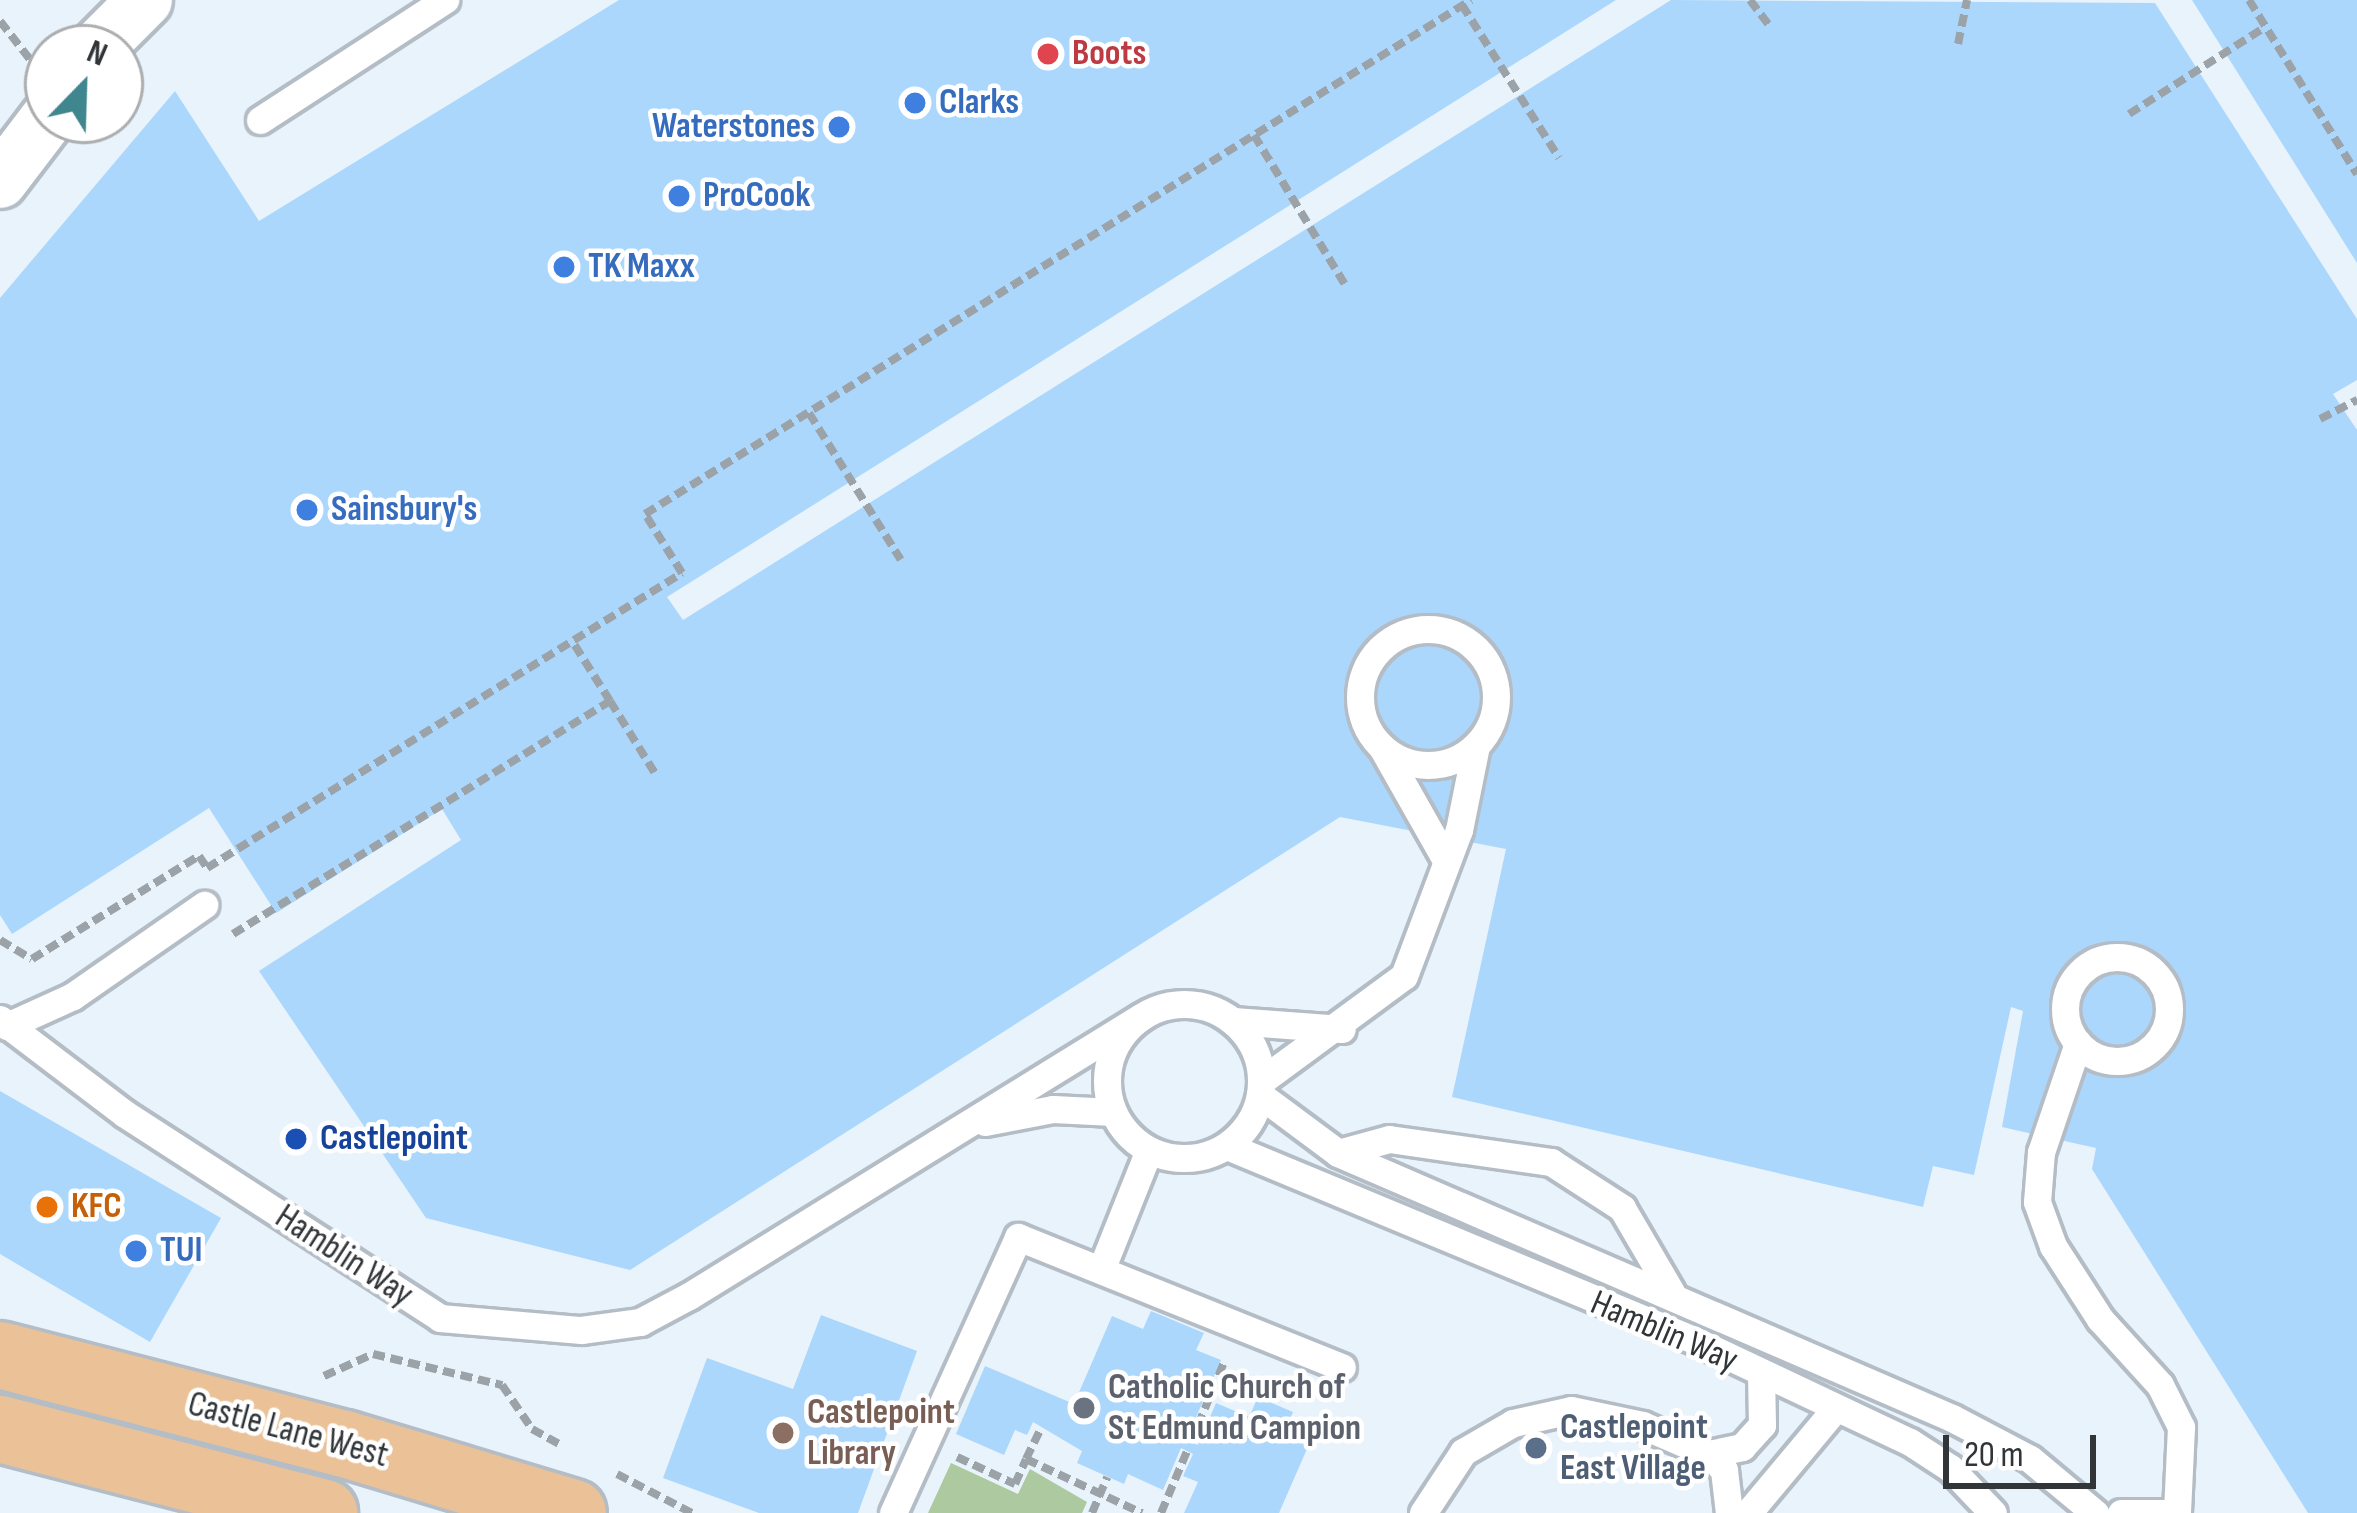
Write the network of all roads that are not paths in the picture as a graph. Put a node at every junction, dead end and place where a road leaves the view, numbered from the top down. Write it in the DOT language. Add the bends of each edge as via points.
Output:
graph roads {
  1 [pos="446,0"];
  2 [pos="260,119"];
  3 [pos="24,120"];
  4 [pos="28,144"];
  5 [pos="0,148"];
  6 [pos="0,181"];
  7 [pos="1476,746"];
  8 [pos="1383,749"];
  9 [pos="1444,857"];
  10 [pos="204,905"];
  11 [pos="1141,1017"];
  12 [pos="4,1022"];
  13 [pos="1233,1022"];
  14 [pos="1342,1029"];
  15 [pos="2078,1043"];
  16 [pos="1261,1088"];
  17 [pos="1113,1112"];
  18 [pos="975,1124"];
  19 [pos="1227,1146"];
  20 [pos="1150,1150"];
  21 [pos="1338,1153"];
  22 [pos="1101,1270"];
  23 [pos="1671,1292"];
  24 [pos="0,1355"];
  25 [pos="1342,1367"];
  26 [pos="1761,1375"];
  27 [pos="1835,1408"];
  28 [pos="0,1429"];
  29 [pos="1709,1454"];
  30 [pos="324,1513"];
  31 [pos="572,1513"];
  32 [pos="893,1513"];
  33 [pos="1423,1513"];
  34 [pos="1729,1513"];
  35 [pos="1748,1513"];
  36 [pos="1993,1513"];
  37 [pos="2095,1513"];
  38 [pos="2121,1513"];
  39 [pos="2174,1513"];
  1 -- 2 [label="lane"];
  3 -- 5 [label="street"];
  4 -- 6 [label="street"];
  7 -- 8 [label="lane" via="1430,765"];
  7 -- 8 [label="lane" via="1494,716 1493,677 1469,643 1428,629 1388,642 1363,677 1364,719"];
  7 -- 9 [label="lane" via="1466,805"];
  8 -- 9 [label="lane"];
  9 -- 14 [label="lane" via="1404,976"];
  10 -- 12 [label="lane" via="73,997"];
  11 -- 13 [label="lane, Hamblin Way" via="1188,1004"];
  11 -- 17 [label="lane" via="1110,1059"];
  11 -- 18 [label="lane, Hamblin Way"];
  12 -- 18 [label="lane, Hamblin Way" via="125,1114 440,1318 581,1330 640,1322"];
  13 -- 14 [label="lane"];
  13 -- 16 [label="lane, Hamblin Way" via="1258,1059"];
  14 -- 16 [label="lane"];
  15 -- 39 [label="lane" via="2041,1152 2037,1202 2076,1282 2160,1385 2181,1427"];
  16 -- 19 [label="lane"];
  16 -- 21 [label="lane, Hamblin Way"];
  17 -- 18 [label="lane, Hamblin Way" via="1054,1109"];
  17 -- 20 [label="lane"];
  19 -- 20 [label="lane" via="1189,1158"];
  19 -- 26 [label="lane, Hamblin Way"];
  20 -- 22 [label="lane"];
  21 -- 23 [label="lane, Hamblin Way"];
  21 -- 23 [label="lane, Hamblin Way" via="1389,1139 1551,1162 1622,1208"];
  22 -- 25 [label="lane"];
  22 -- 32 [label="lane" via="1018,1237"];
  23 -- 37 [label="lane, Hamblin Way" via="2010,1449"];
  24 -- 31 [label="main road, Castle Lane West" via="345,1444"];
  26 -- 27 [label="lane, Hamblin Way"];
  26 -- 29 [label="lane" via="1762,1425 1742,1447"];
  27 -- 35 [label="lane"];
  27 -- 36 [label="lane, Hamblin Way" via="1950,1468"];
  28 -- 30 [label="main road, Castle Lane West"];
  29 -- 33 [label="lane" via="1642,1425 1571,1410 1513,1423 1463,1452"];
  29 -- 34 [label="lane" via="1724,1470"];
  38 -- 39 [label="lane"];
}
